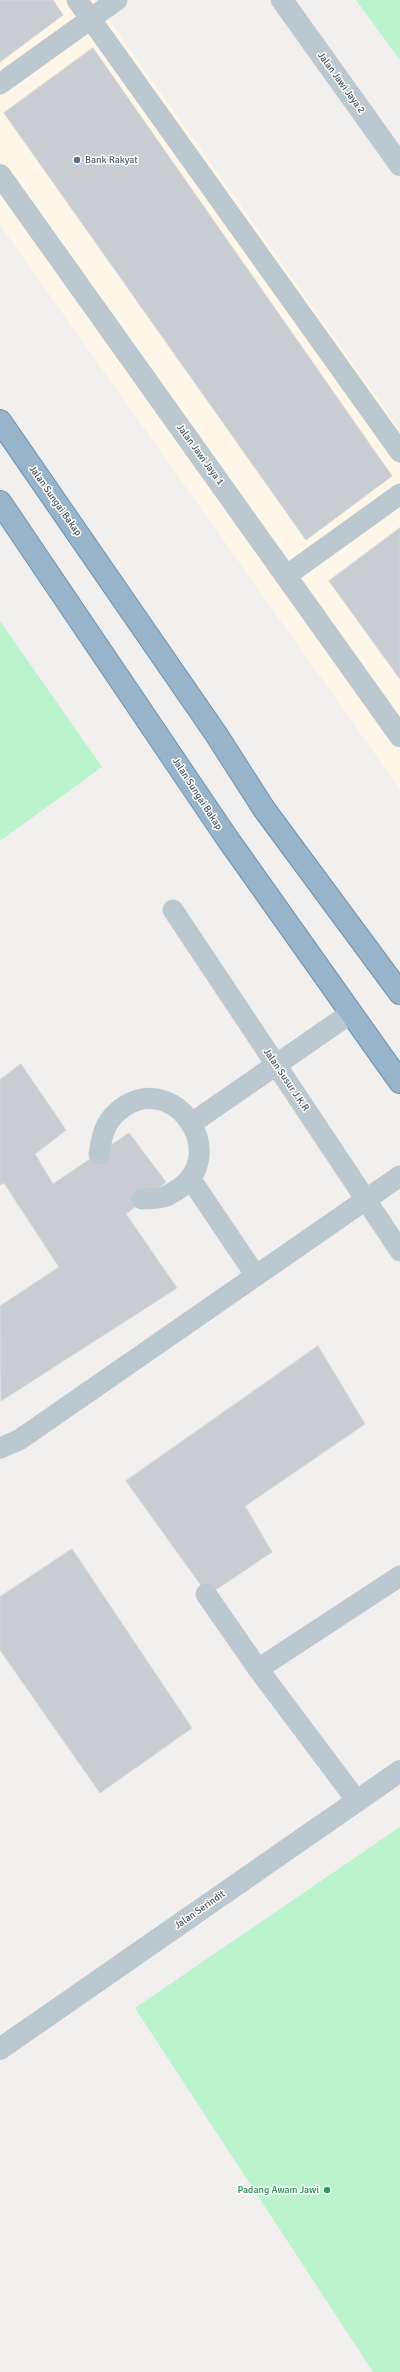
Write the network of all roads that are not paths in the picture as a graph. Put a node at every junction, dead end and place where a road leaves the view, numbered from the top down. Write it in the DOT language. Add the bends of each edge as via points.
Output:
graph roads {
  1 [pos="77,0"];
  2 [pos="117,0"];
  3 [pos="282,0"];
  4 [pos="90,19"];
  5 [pos="0,84"];
  6 [pos="400,165"];
  7 [pos="0,175"];
  8 [pos="0,421"];
  9 [pos="400,452"];
  10 [pos="400,494"];
  11 [pos="0,502"];
  12 [pos="286,576"];
  13 [pos="400,736"];
  14 [pos="173,910"];
  15 [pos="400,993"];
  16 [pos="351,1013"];
  17 [pos="276,1065"];
  18 [pos="400,1082"];
  19 [pos="192,1123"];
  20 [pos="99,1154"];
  21 [pos="400,1176"];
  22 [pos="190,1178"];
  23 [pos="142,1199"];
  24 [pos="366,1199"];
  25 [pos="400,1251"];
  26 [pos="256,1276"];
  27 [pos="0,1448"];
  28 [pos="400,1576"];
  29 [pos="206,1594"];
  30 [pos="258,1669"];
  31 [pos="400,1771"];
  32 [pos="357,1801"];
  33 [pos="0,2049"];
  1 -- 4 [label="lane"];
  2 -- 4 [label="lane"];
  3 -- 6 [label="street, Jalan Jawi Jaya 2"];
  4 -- 5 [label="lane"];
  4 -- 9 [label="lane"];
  7 -- 12 [label="street, Jalan Jawi Jaya 1"];
  8 -- 15 [label="highway, Jalan Sungai Bakap" via="216,734 264,809"];
  10 -- 12 [label="lane"];
  11 -- 16 [label="highway, Jalan Sungai Bakap" via="227,838"];
  12 -- 13 [label="street, Jalan Jawi Jaya 1"];
  14 -- 17 [label="lane, Jalan Susur J.K.R"];
  16 -- 17 [label="lane"];
  16 -- 18 [label="highway, Jalan Sungai Bakap"];
  17 -- 19 [label="lane"];
  17 -- 24 [label="lane, Jalan Susur J.K.R"];
  19 -- 20 [label="lane" via="177,1106 156,1099 134,1101 114,1113 102,1132"];
  19 -- 22 [label="lane" via="200,1144 197,1167"];
  21 -- 24 [label="lane"];
  22 -- 23 [label="lane" via="165,1197"];
  22 -- 26 [label="lane"];
  24 -- 25 [label="lane, Jalan Susur J.K.R"];
  24 -- 26 [label="lane"];
  26 -- 27 [label="lane" via="19,1440"];
  28 -- 30 [label="lane"];
  29 -- 30 [label="lane"];
  30 -- 32 [label="lane"];
  31 -- 32 [label="street, Jalan Serindit"];
  32 -- 33 [label="street, Jalan Serindit"];
}
